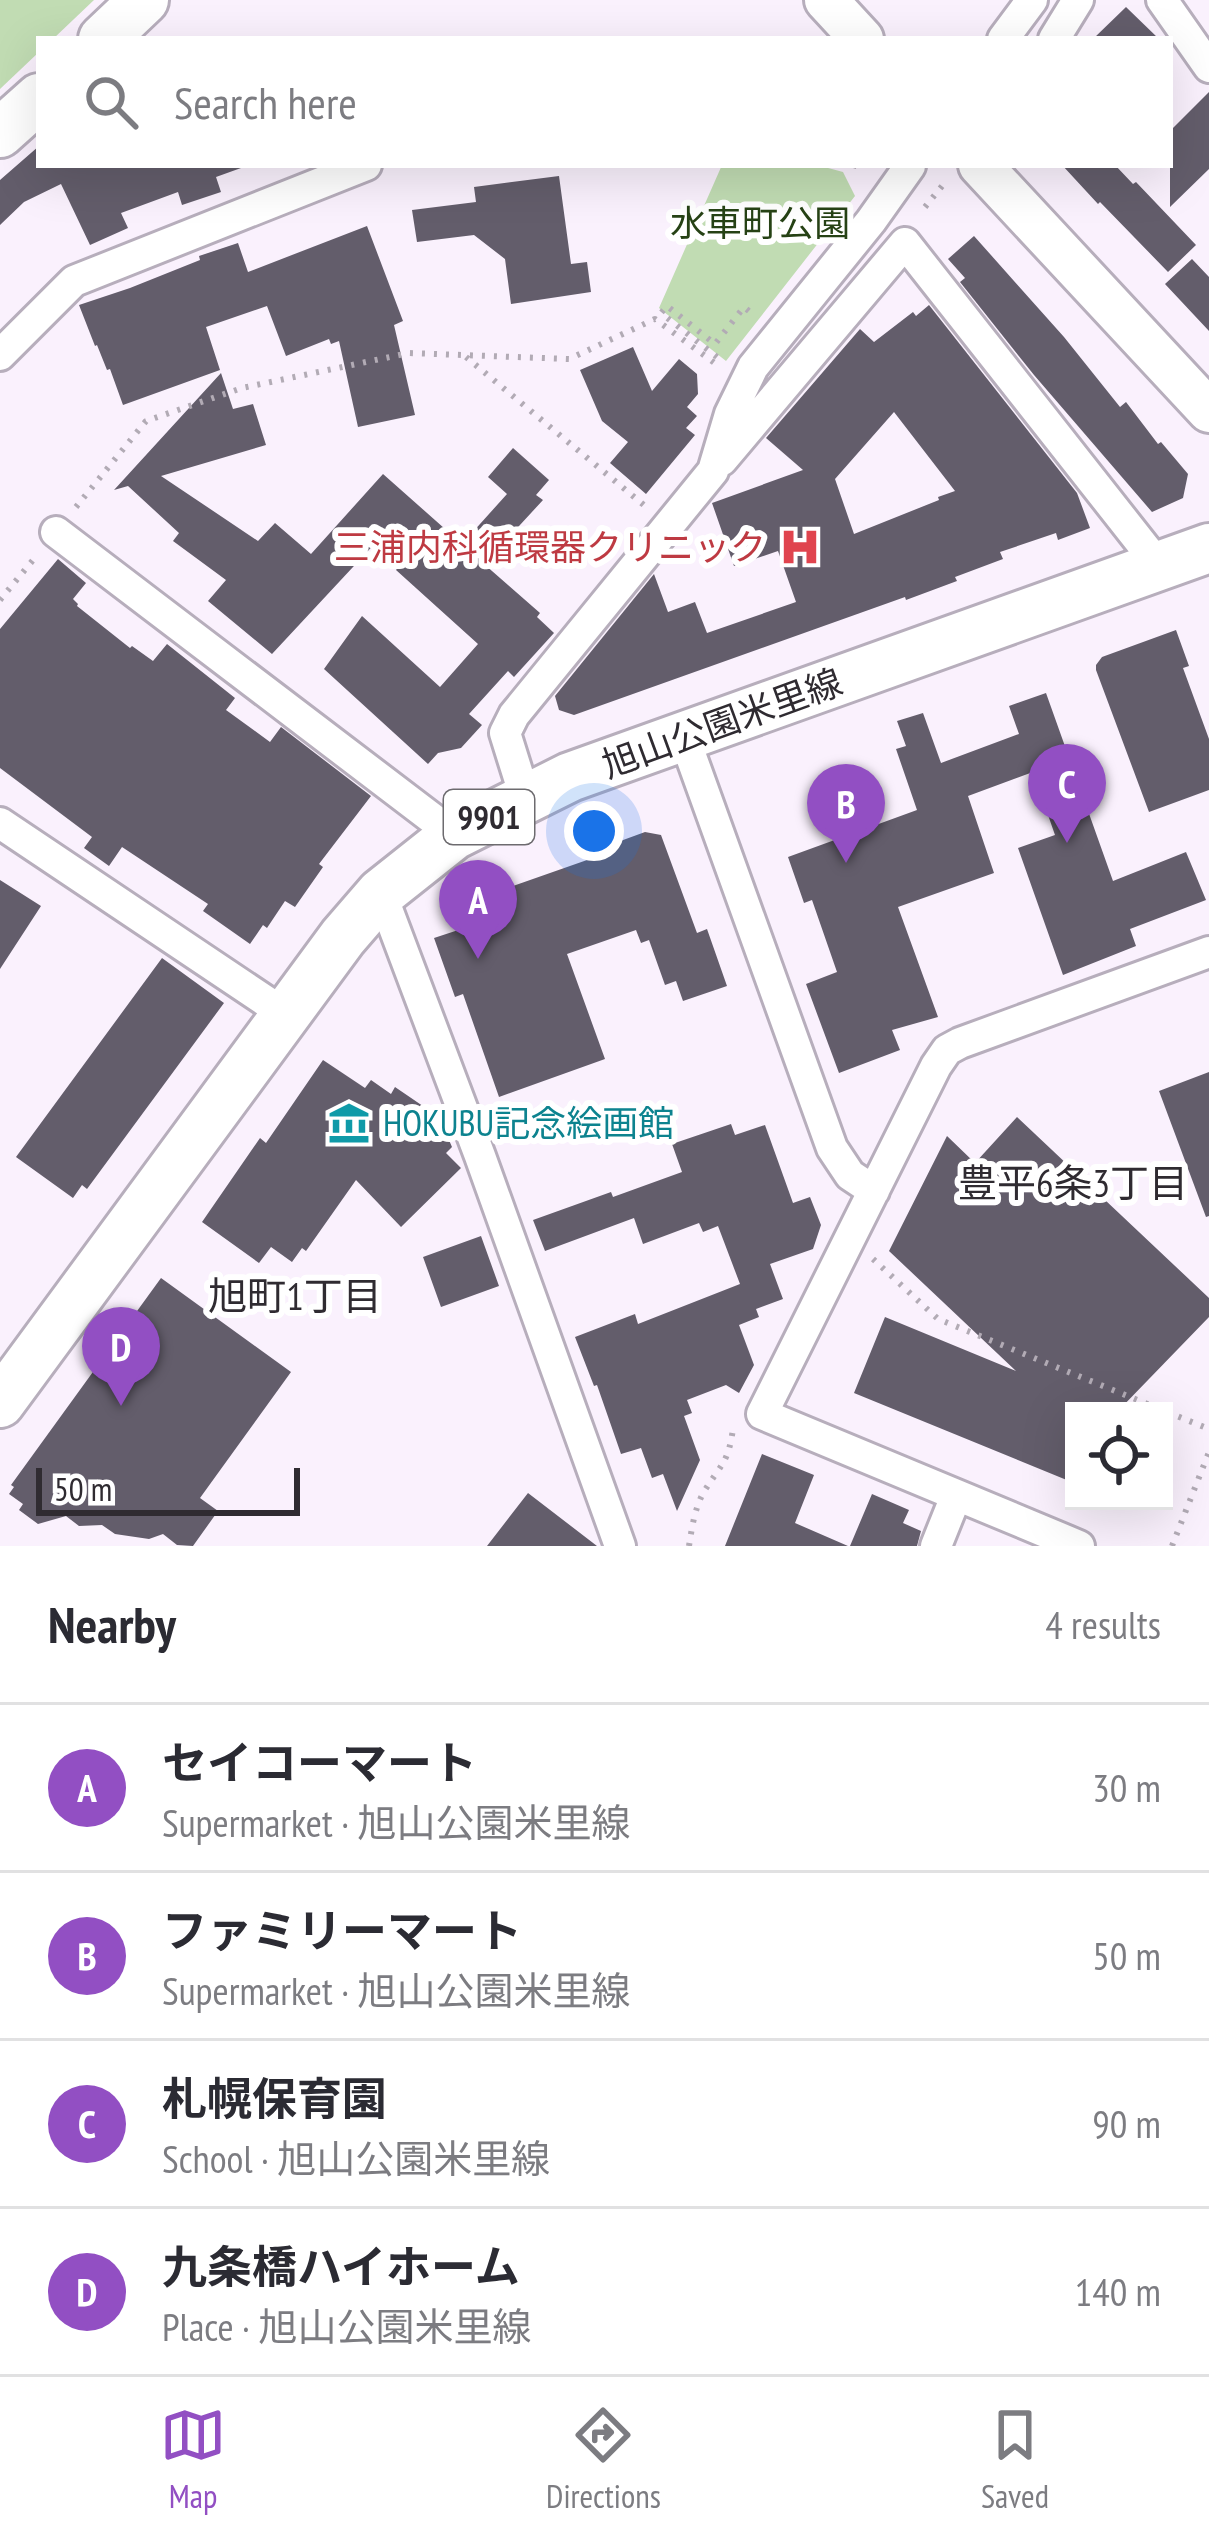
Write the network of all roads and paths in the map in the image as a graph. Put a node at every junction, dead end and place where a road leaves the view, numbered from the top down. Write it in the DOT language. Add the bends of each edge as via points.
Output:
graph roads {
  1 [pos="144,0"];
  2 [pos="826,0"];
  3 [pos="1032,0"];
  4 [pos="1078,0"];
  5 [pos="1162,0"];
  6 [pos="106,36"];
  7 [pos="859,36"];
  8 [pos="1006,36"];
  9 [pos="1056,36"];
  10 [pos="1209,67"];
  11 [pos="36,101"];
  12 [pos="0,133"];
  13 [pos="358,168"];
  14 [pos="909,168"];
  15 [pos="983,168"];
  16 [pos="942,186"];
  17 [pos="935,194"];
  18 [pos="751,312"];
  19 [pos="0,355"];
  20 [pos="463,355"];
  21 [pos="717,357"];
  22 [pos="742,384"];
  23 [pos="1209,411"];
  24 [pos="712,471"];
  25 [pos="668,525"];
  26 [pos="56,532"];
  27 [pos="1209,548"];
  28 [pos="1160,567"];
  29 [pos="0,600"];
  30 [pos="684,736"];
  31 [pos="525,797"];
  32 [pos="0,823"];
  33 [pos="454,835"];
  34 [pos="381,893"];
  35 [pos="1209,952"];
  36 [pos="285,1014"];
  37 [pos="874,1191"];
  38 [pos="866,1252"];
  39 [pos="0,1403"];
  40 [pos="733,1429"];
  41 [pos="1209,1430"];
  42 [pos="1209,1451"];
  43 [pos="956,1496"];
  44 [pos="620,1546"];
  45 [pos="689,1546"];
  46 [pos="936,1546"];
  47 [pos="1079,1546"];
  48 [pos="1172,1546"];
  1 -- 6 [label="main road"];
  2 -- 7 [label="street"];
  3 -- 8 [label="street"];
  4 -- 9 [label="street"];
  5 -- 10 [label="street"];
  11 -- 12 [label="main road"];
  13 -- 19 [label="street" via="74,281"];
  14 -- 22 [label="street"];
  15 -- 23 [label="street"];
  16 -- 17 [label="path"];
  18 -- 21 [label="path" via="744,307 715,344 667,306 661,313"];
  20 -- 22 [label="path" via="569,359 656,319"];
  20 -- 25 [label="path"];
  20 -- 26 [label="path" via="409,352 242,388 146,421"];
  22 -- 24 [label="street"];
  24 -- 25 [label="street"];
  24 -- 28 [label="street" via="905,243"];
  25 -- 31 [label="street" via="514,715 505,734"];
  26 -- 29 [label="path"];
  26 -- 33 [label="street"];
  27 -- 28 [label="main road, 旭山公園米里線 / 9901"];
  28 -- 30 [label="main road, 旭山公園米里線 / 9901"];
  30 -- 31 [label="main road, 旭山公園米里線 / 9901"];
  30 -- 37 [label="street" via="832,1148"];
  31 -- 33 [label="main road, 旭山公園米里線 / 9901"];
  32 -- 36 [label="street"];
  33 -- 34 [label="main road, 旭山公園米里線 / 9901"];
  34 -- 36 [label="main road, 旭山公園米里線 / 9901"];
  34 -- 44 [label="street"];
  35 -- 37 [label="street" via="946,1050"];
  36 -- 39 [label="main road, 旭山公園米里線 / 9901"];
  37 -- 43 [label="street" via="762,1414"];
  38 -- 41 [label="path" via="938,1318"];
  40 -- 45 [label="path" via="730,1455 696,1510"];
  42 -- 48 [label="path"];
  43 -- 46 [label="street"];
  43 -- 47 [label="street"];
}
